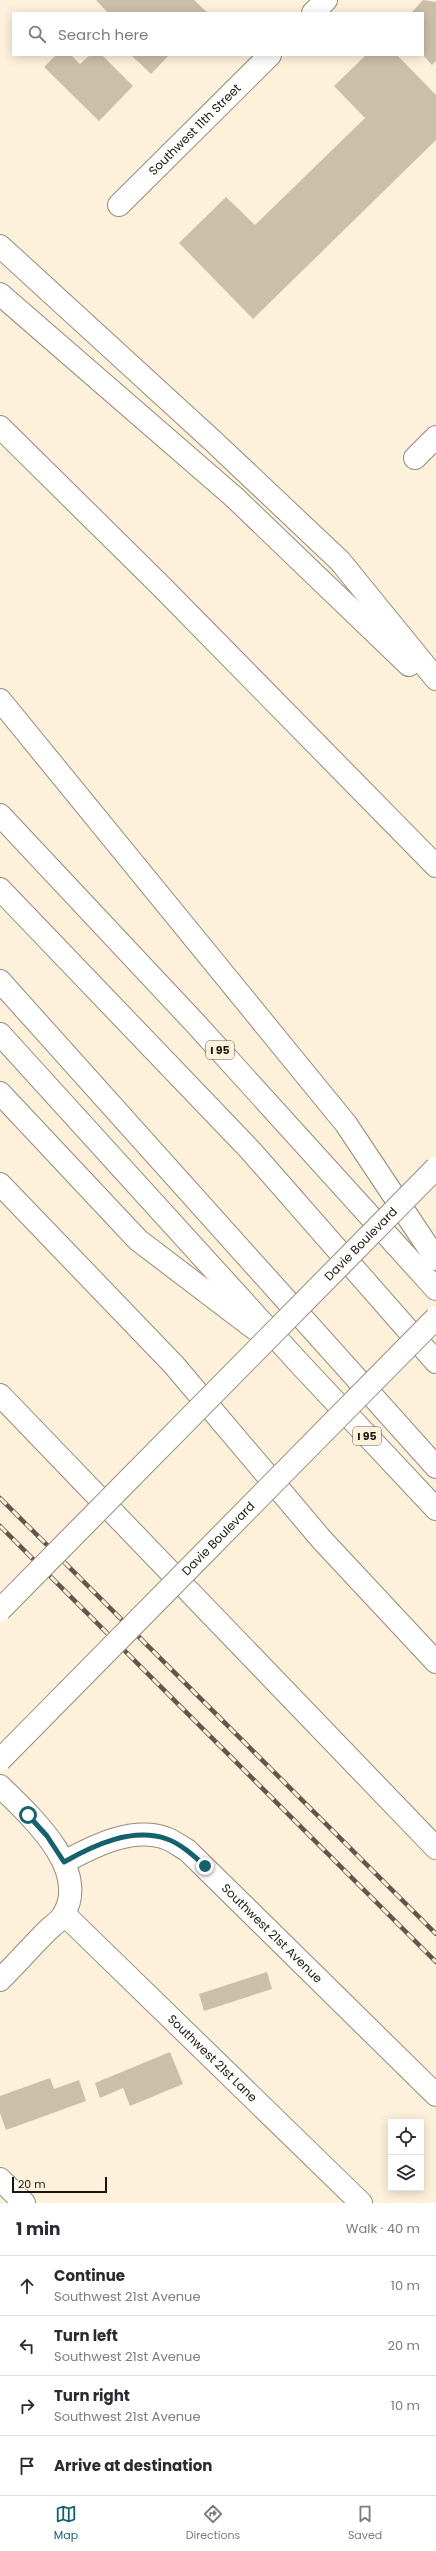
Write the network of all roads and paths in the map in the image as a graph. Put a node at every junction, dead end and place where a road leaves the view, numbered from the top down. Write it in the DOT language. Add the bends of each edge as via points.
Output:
graph roads {
  1 [pos="326,0"];
  2 [pos="314,12"];
  3 [pos="269,56"];
  4 [pos="119,205"];
  5 [pos="0,246"];
  6 [pos="0,294"];
  7 [pos="0,427"];
  8 [pos="436,437"];
  9 [pos="415,458"];
  10 [pos="436,679"];
  11 [pos="436,691"];
  12 [pos="0,700"];
  13 [pos="0,814"];
  14 [pos="436,866"];
  15 [pos="0,889"];
  16 [pos="0,981"];
  17 [pos="0,1034"];
  18 [pos="0,1093"];
  19 [pos="436,1168"];
  20 [pos="0,1184"];
  21 [pos="436,1259"];
  22 [pos="436,1289"];
  23 [pos="436,1318"];
  24 [pos="436,1362"];
  25 [pos="299,1363"];
  26 [pos="0,1396"];
  27 [pos="206,1401"];
  28 [pos="436,1466"];
  29 [pos="273,1482"];
  30 [pos="436,1509"];
  31 [pos="0,1610"];
  32 [pos="436,1662"];
  33 [pos="0,1760"];
  34 [pos="0,1786"];
  35 [pos="436,1848"];
  36 [pos="64,1862"];
  37 [pos="64,1914"];
  38 [pos="0,1980"];
  39 [pos="436,2095"];
  40 [pos="0,2179"];
  41 [pos="24,2203"];
  42 [pos="361,2203"];
  1 -- 2 [label="main road"];
  3 -- 4 [label="main road, Southwest 11th Street"];
  5 -- 10 [label="main road" via="214,441 340,561"];
  6 -- 11 [label="main road" via="229,492"];
  7 -- 14 [label="main road" via="160,585"];
  8 -- 9 [label="main road"];
  12 -- 21 [label="main road" via="346,1124"];
  13 -- 22 [label="main road, I 95" via="196,1024"];
  15 -- 24 [label="main road" via="251,1152"];
  16 -- 28 [label="main road"];
  17 -- 25 [label="main road, I 95"];
  18 -- 25 [label="main road" via="138,1240"];
  19 -- 27 [label="main road, Davie Boulevard, bridge"];
  20 -- 27 [label="main road" via="174,1364"];
  23 -- 29 [label="main road, Davie Boulevard, bridge"];
  25 -- 30 [label="main road, I 95"];
  26 -- 35 [label="main road"];
  27 -- 29 [label="main road"];
  27 -- 31 [label="main road, Davie Boulevard, bridge"];
  29 -- 32 [label="main road" via="322,1540"];
  29 -- 33 [label="main road, Davie Boulevard, bridge"];
  34 -- 36 [label="main road" via="47,1836"];
  36 -- 37 [label="main road" via="69,1877 70,1896"];
  36 -- 39 [label="main road, Southwest 21st Avenue" via="105,1842 128,1836 149,1834 168,1839 187,1850"];
  37 -- 38 [label="main road"];
  37 -- 42 [label="main road, Southwest 21st Lane"];
  40 -- 41 [label="main road"];
}
